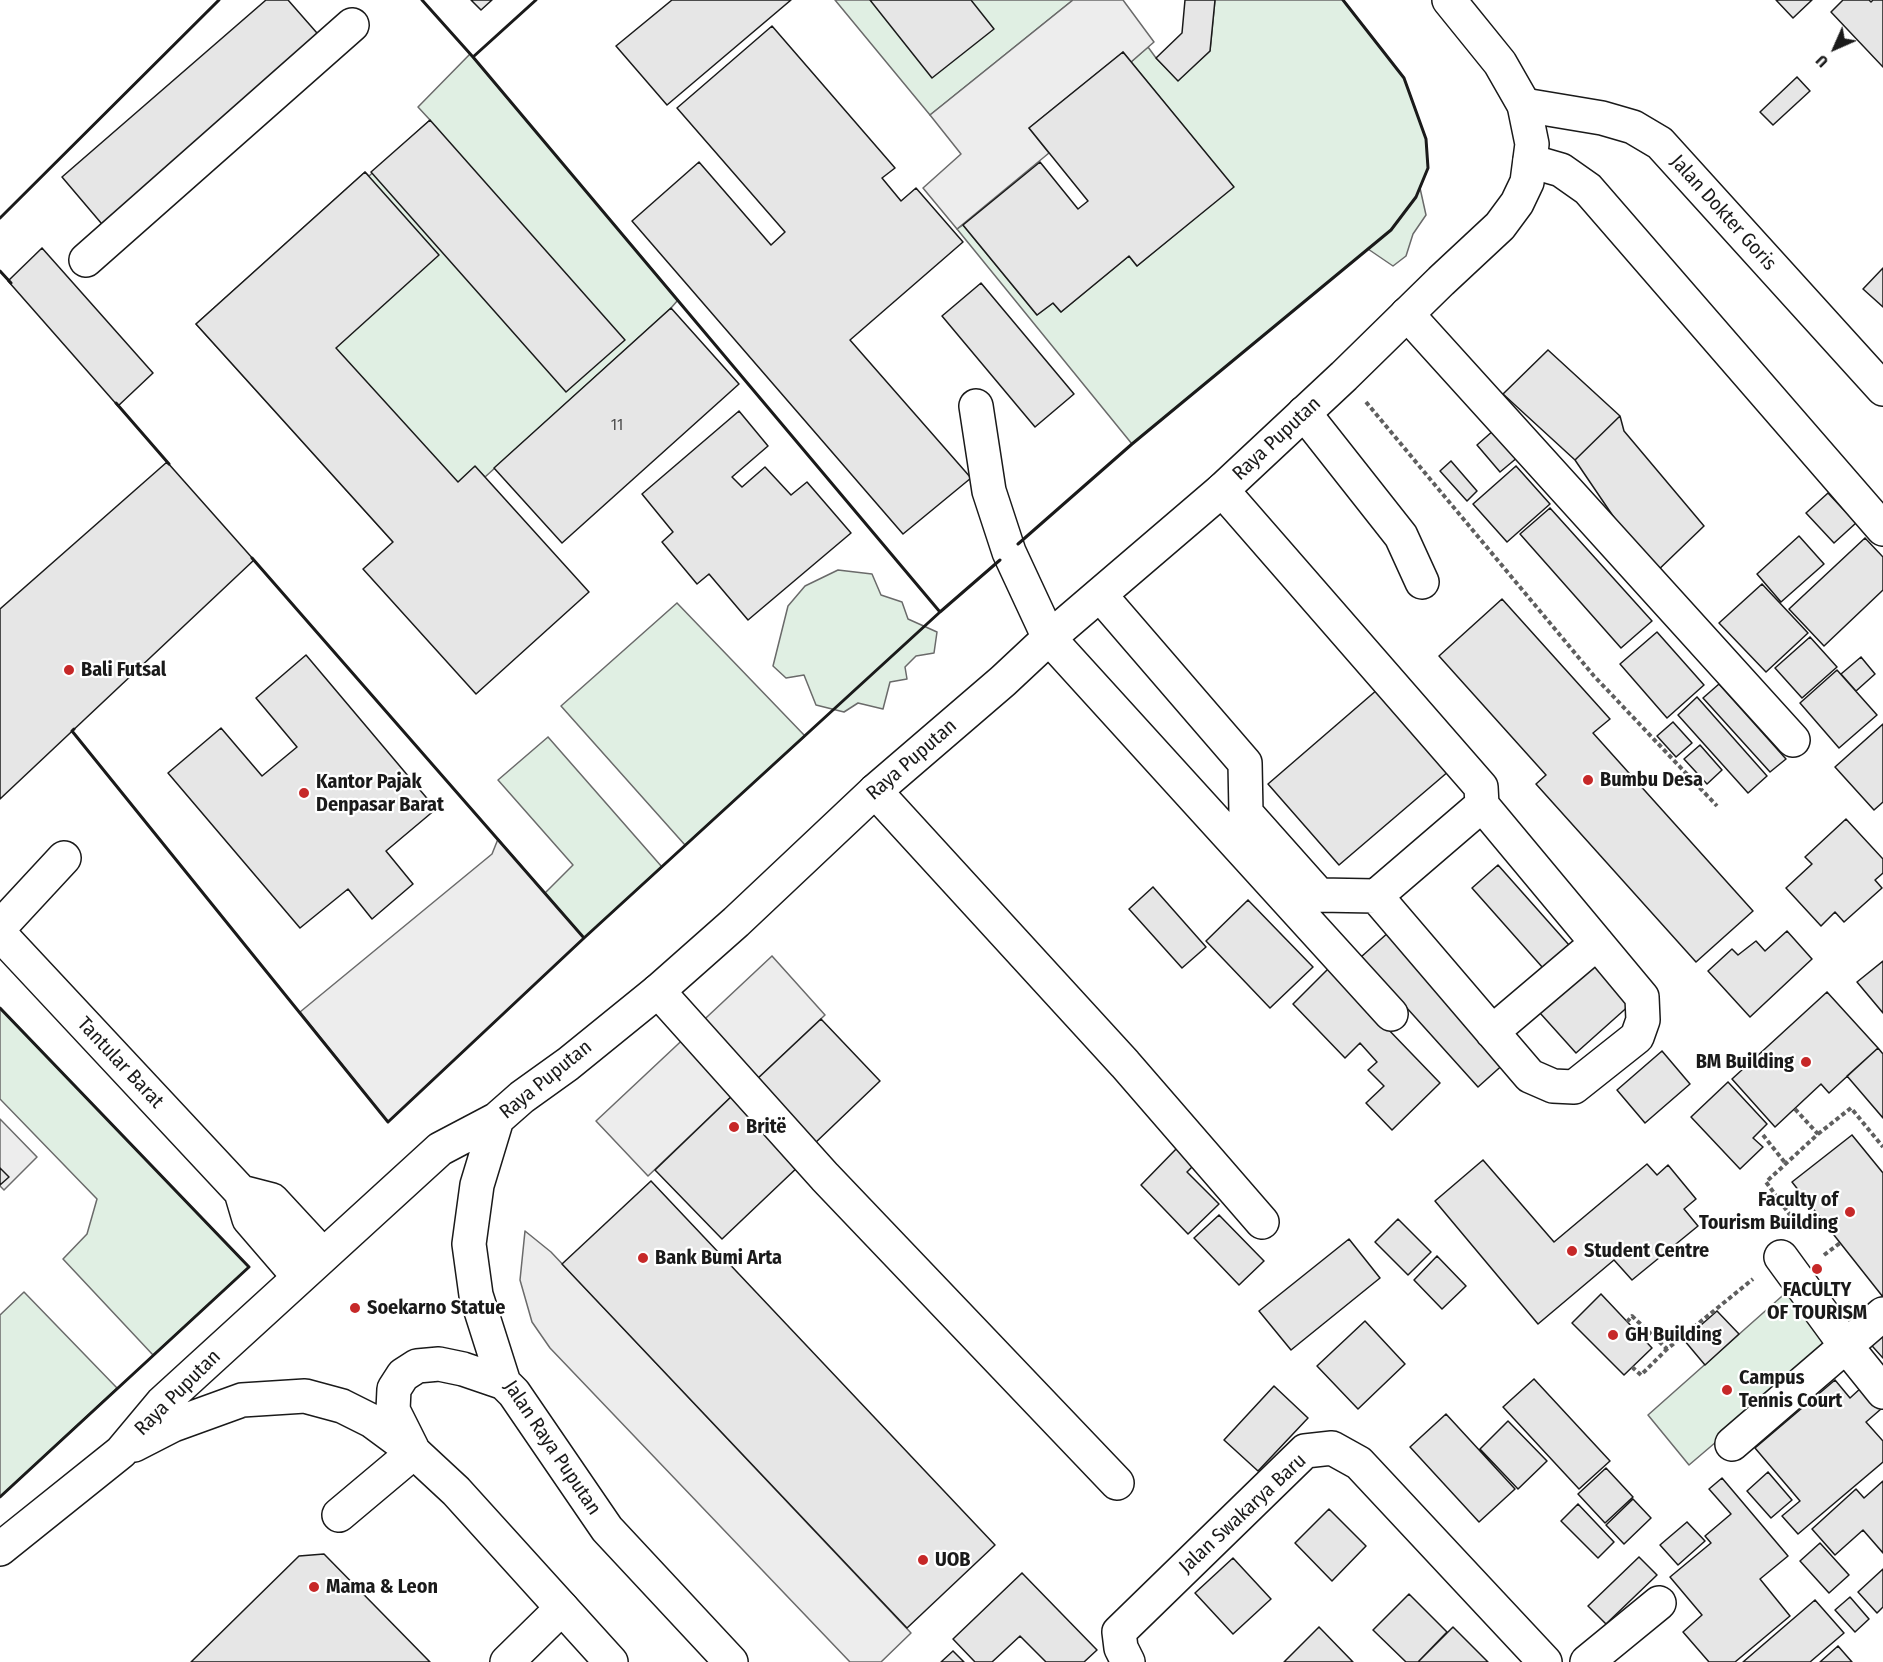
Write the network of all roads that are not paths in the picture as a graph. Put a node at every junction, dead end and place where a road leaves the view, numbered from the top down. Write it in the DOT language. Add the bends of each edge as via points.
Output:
graph roads {
  1 [pos="1449,0"];
  2 [pos="352,24"];
  3 [pos="1524,105"];
  4 [pos="1530,161"];
  5 [pos="86,260"];
  6 [pos="1407,314"];
  7 [pos="1883,389"];
  8 [pos="976,406"];
  9 [pos="1304,413"];
  10 [pos="1222,489"];
  11 [pos="1883,529"];
  12 [pos="1422,582"];
  13 [pos="1100,595"];
  14 [pos="1049,638"];
  15 [pos="1793,740"];
  16 [pos="875,791"];
  17 [pos="1482,806"];
  18 [pos="64,858"];
  19 [pos="1376,896"];
  20 [pos="0,927"];
  21 [pos="0,934"];
  22 [pos="1597,944"];
  23 [pos="658,991"];
  24 [pos="1391,1014"];
  25 [pos="1492,1032"];
  26 [pos="497,1119"];
  27 [pos="1262,1222"];
  28 [pos="1782,1257"];
  29 [pos="311,1266"];
  30 [pos="1883,1314"];
  31 [pos="1845,1346"];
  32 [pos="504,1383"];
  33 [pos="1883,1392"];
  34 [pos="1732,1444"];
  35 [pos="121,1452"];
  36 [pos="414,1452"];
  37 [pos="1117,1483"];
  38 [pos="339,1515"];
  39 [pos="0,1549"];
  40 [pos="1659,1603"];
  41 [pos="562,1608"];
  42 [pos="507,1662"];
  43 [pos="611,1662"];
  44 [pos="730,1662"];
  45 [pos="1128,1662"];
  46 [pos="1545,1662"];
  47 [pos="1587,1662"];
  1 -- 3 [label="street, Raya Puputan" via="1500,63"];
  2 -- 5 [label="street"];
  3 -- 4 [label="street, Raya Puputan" via="1532,144"];
  3 -- 7 [label="street, Jalan Dokter Goris" via="1602,118 1633,127 1659,143"];
  4 -- 6 [label="street, Raya Puputan" via="1527,182 1500,226"];
  4 -- 11 [label="street" via="1561,170 1588,189"];
  6 -- 9 [label="street, Raya Puputan"];
  6 -- 15 [label="street"];
  8 -- 14 [label="street" via="992,501 1009,552"];
  9 -- 10 [label="street, Raya Puputan"];
  9 -- 12 [label="street" via="1401,536"];
  10 -- 13 [label="street, Raya Puputan"];
  10 -- 17 [label="street" via="1481,787"];
  13 -- 14 [label="street, Raya Puputan"];
  13 -- 19 [label="street" via="1245,763 1246,813 1319,895"];
  14 -- 16 [label="street, Raya Puputan"];
  14 -- 24 [label="street"];
  16 -- 23 [label="street, Raya Puputan"];
  16 -- 27 [label="street" via="1125,1064"];
  17 -- 19 [label="street"];
  17 -- 22 [label="street"];
  18 -- 20 [label="street"];
  19 -- 25 [label="street"];
  21 -- 29 [label="street, Tantular Barat" via="241,1192 272,1200"];
  22 -- 25 [label="street"];
  22 -- 25 [label="street" via="1642,997 1643,1020 1637,1037 1574,1087 1564,1087 1530,1076"];
  23 -- 26 [label="street, Raya Puputan"];
  23 -- 37 [label="street" via="825,1177"];
  26 -- 29 [label="street, Raya Puputan" via="440,1149"];
  26 -- 32 [label="street, Jalan Raya Puputan" via="477,1185 469,1244 476,1295"];
  28 -- 31 [label="street"];
  29 -- 35 [label="street, Raya Puputan" via="162,1403"];
  30 -- 31 [label="street"];
  31 -- 33 [label="street"];
  31 -- 34 [label="street"];
  32 -- 36 [label="street" via="439,1364 417,1366 403,1375 394,1389 393,1410"];
  32 -- 44 [label="street, Jalan Raya Puputan" via="607,1529"];
  35 -- 36 [label="street" via="173,1425 242,1400 304,1396 342,1406 372,1421"];
  35 -- 39 [label="street"];
  36 -- 38 [label="street"];
  36 -- 41 [label="street" via="456,1491"];
  40 -- 47 [label="street"];
  41 -- 42 [label="street"];
  41 -- 43 [label="street"];
  45 -- 46 [label="street, Jalan Swakarya Baru" via="1119,1632 1305,1451 1332,1448 1359,1463"];
}
